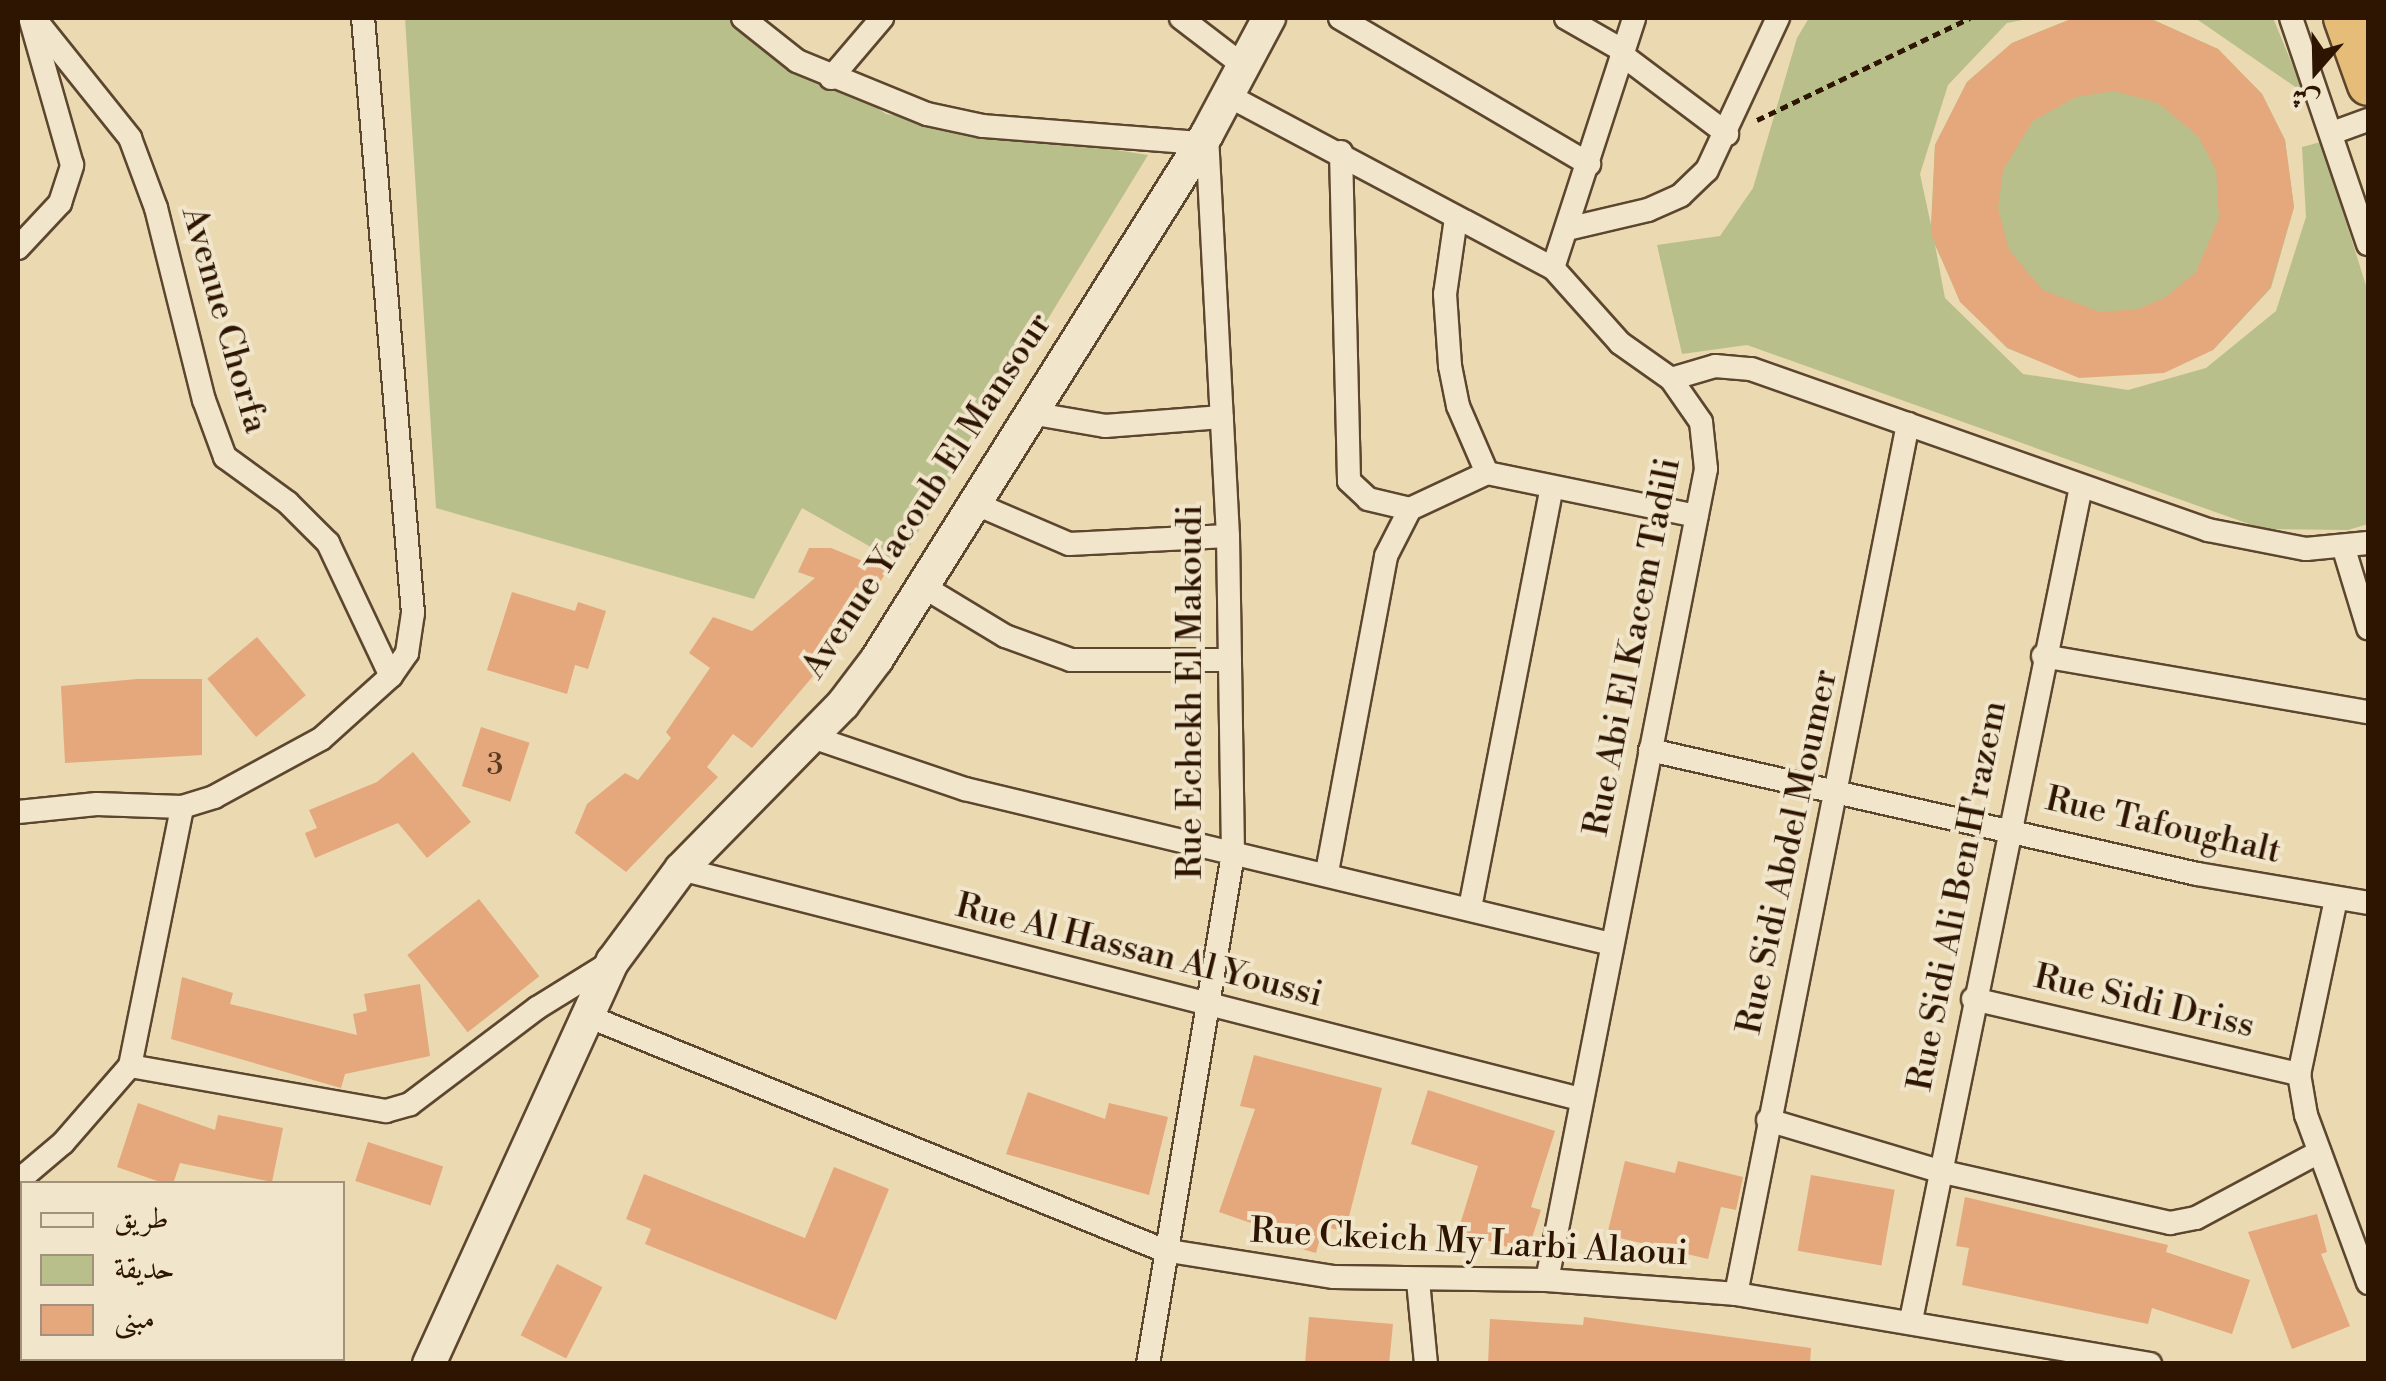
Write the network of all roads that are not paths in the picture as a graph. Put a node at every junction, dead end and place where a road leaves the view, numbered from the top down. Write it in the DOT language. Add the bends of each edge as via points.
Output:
graph roads {
  1 [pos="32,18"];
  2 [pos="363,18"];
  3 [pos="743,18"];
  4 [pos="882,18"];
  5 [pos="1181,18"];
  6 [pos="1269,18"];
  7 [pos="1340,18"];
  8 [pos="1566,18"];
  9 [pos="1634,18"];
  10 [pos="1778,18"];
  11 [pos="2291,18"];
  12 [pos="2344,18"];
  13 [pos="1622,52"];
  14 [pos="831,78"];
  15 [pos="1237,81"];
  16 [pos="2368,85"];
  17 [pos="2368,120"];
  18 [pos="2332,133"];
  19 [pos="1727,134"];
  20 [pos="1204,138"];
  21 [pos="1342,152"];
  22 [pos="1588,164"];
  23 [pos="1456,218"];
  24 [pos="1567,229"];
  25 [pos="2368,244"];
  26 [pos="18,248"];
  27 [pos="1553,268"];
  28 [pos="1671,379"];
  29 [pos="1030,414"];
  30 [pos="1222,417"];
  31 [pos="1908,424"];
  32 [pos="1487,472"];
  33 [pos="2081,486"];
  34 [pos="1552,488"];
  35 [pos="976,504"];
  36 [pos="1410,509"];
  37 [pos="1698,516"];
  38 [pos="1228,536"];
  39 [pos="2368,542"];
  40 [pos="2344,549"];
  41 [pos="924,587"];
  42 [pos="2368,628"];
  43 [pos="2043,656"];
  44 [pos="1230,660"];
  45 [pos="391,676"];
  46 [pos="2368,712"];
  47 [pos="812,737"];
  48 [pos="1650,750"];
  49 [pos="1837,791"];
  50 [pos="182,807"];
  51 [pos="18,812"];
  52 [pos="2008,826"];
  53 [pos="1233,854"];
  54 [pos="681,869"];
  55 [pos="1327,872"];
  56 [pos="2336,899"];
  57 [pos="2368,904"];
  58 [pos="1470,908"];
  59 [pos="1610,944"];
  60 [pos="614,961"];
  61 [pos="1973,999"];
  62 [pos="1213,1006"];
  63 [pos="585,1016"];
  64 [pos="130,1066"];
  65 [pos="2299,1074"];
  66 [pos="1580,1099"];
  67 [pos="1768,1120"];
  68 [pos="2319,1152"];
  69 [pos="1939,1171"];
  70 [pos="18,1181"];
  71 [pos="1162,1250"];
  72 [pos="1546,1280"];
  73 [pos="1418,1281"];
  74 [pos="2368,1283"];
  75 [pos="1736,1294"];
  76 [pos="1910,1320"];
  77 [pos="429,1364"];
  78 [pos="1148,1364"];
  79 [pos="1426,1364"];
  80 [pos="2150,1364"];
  1 -- 26 [label="street" via="72,164 60,204"];
  1 -- 45 [label="street, Avenue Chorfa" via="130,138 156,208 208,415 226,457 328,542"];
  2 -- 45 [label="street" via="413,613 407,653"];
  3 -- 14 [label="street"];
  4 -- 14 [label="street"];
  5 -- 15 [label="street, Rue Abi El Kacem Tadili"];
  6 -- 15 [label="street, Avenue Yacoub El Mansour"];
  7 -- 22 [label="street"];
  8 -- 13 [label="street"];
  9 -- 13 [label="street"];
  10 -- 19 [label="street"];
  11 -- 18 [label="street"];
  12 -- 16 [label="highway"];
  13 -- 19 [label="street"];
  13 -- 22 [label="street"];
  14 -- 20 [label="street" via="926,114 982,126"];
  15 -- 20 [label="street, Avenue Yacoub El Mansour"];
  15 -- 21 [label="street, Rue Abi El Kacem Tadili"];
  17 -- 18 [label="street"];
  18 -- 25 [label="street"];
  19 -- 24 [label="street" via="1707,170 1681,195 1603,224"];
  20 -- 29 [label="street, Avenue Yacoub El Mansour"];
  20 -- 30 [label="street, Rue Echekh El Makoudi"];
  21 -- 23 [label="street, Rue Abi El Kacem Tadili"];
  21 -- 36 [label="street" via="1349,481 1368,499"];
  22 -- 24 [label="street"];
  23 -- 27 [label="street, Rue Abi El Kacem Tadili"];
  23 -- 32 [label="street" via="1444,294 1450,366 1458,406"];
  24 -- 27 [label="street"];
  27 -- 28 [label="street, Rue Abi El Kacem Tadili" via="1620,342"];
  28 -- 31 [label="street" via="1715,366 1751,370"];
  28 -- 37 [label="street, Rue Abi El Kacem Tadili" via="1701,422 1706,447"];
  29 -- 30 [label="street" via="1105,426"];
  29 -- 35 [label="street, Avenue Yacoub El Mansour"];
  30 -- 38 [label="street, Rue Echekh El Makoudi"];
  31 -- 33 [label="street"];
  31 -- 49 [label="street, Rue Sidi Abdel Moumer"];
  32 -- 34 [label="street"];
  32 -- 36 [label="street"];
  33 -- 40 [label="street" via="2223,533"];
  33 -- 43 [label="street, Rue Sidi Ali Ben H'razem"];
  34 -- 37 [label="street"];
  34 -- 58 [label="street"];
  35 -- 38 [label="street" via="1068,544"];
  35 -- 41 [label="street, Avenue Yacoub El Mansour"];
  36 -- 55 [label="street" via="1386,556"];
  37 -- 48 [label="street, Rue Abi El Kacem Tadili"];
  38 -- 44 [label="street, Rue Echekh El Makoudi"];
  39 -- 40 [label="street"];
  40 -- 42 [label="street"];
  41 -- 44 [label="street" via="1005,636 1071,660"];
  41 -- 47 [label="street, Avenue Yacoub El Mansour" via="877,660"];
  43 -- 46 [label="street"];
  43 -- 52 [label="street, Rue Sidi Ali Ben H'razem"];
  44 -- 53 [label="street, Rue Echekh El Makoudi"];
  45 -- 50 [label="street" via="300,754"];
  47 -- 53 [label="street" via="965,789"];
  47 -- 54 [label="street, Avenue Yacoub El Mansour"];
  48 -- 49 [label="street, Rue Tafoughalt"];
  48 -- 59 [label="street, Rue Abi El Kacem Tadili"];
  49 -- 52 [label="street, Rue Tafoughalt"];
  49 -- 67 [label="street, Rue Sidi Abdel Moumer"];
  50 -- 51 [label="street" via="97,804"];
  50 -- 64 [label="street"];
  52 -- 56 [label="street, Rue Tafoughalt" via="2197,874"];
  52 -- 61 [label="street, Rue Sidi Ali Ben H'razem"];
  53 -- 55 [label="street"];
  53 -- 62 [label="street, Rue Echekh El Makoudi"];
  54 -- 60 [label="street, Avenue Yacoub El Mansour"];
  54 -- 62 [label="street, Rue Al Hassan Al Youssi"];
  55 -- 58 [label="street"];
  56 -- 57 [label="street, Rue Tafoughalt"];
  56 -- 65 [label="street"];
  58 -- 59 [label="street"];
  59 -- 66 [label="street, Rue Abi El Kacem Tadili"];
  60 -- 63 [label="street, Avenue Yacoub El Mansour"];
  60 -- 64 [label="street" via="536,1008 410,1104 386,1112"];
  61 -- 65 [label="street, Rue Sidi Driss"];
  61 -- 69 [label="street, Rue Sidi Ali Ben H'razem"];
  62 -- 66 [label="street, Rue Al Hassan Al Youssi"];
  62 -- 71 [label="street, Rue Echekh El Makoudi"];
  63 -- 71 [label="street, Rue Ckeich My Larbi Alaoui"];
  63 -- 77 [label="street, Avenue Yacoub El Mansour"];
  64 -- 70 [label="street" via="63,1143"];
  65 -- 68 [label="street"];
  66 -- 72 [label="street, Rue Abi El Kacem Tadili"];
  67 -- 69 [label="street"];
  67 -- 75 [label="street, Rue Sidi Abdel Moumer"];
  68 -- 69 [label="street" via="2196,1218 2170,1223"];
  68 -- 74 [label="street"];
  69 -- 76 [label="street, Rue Sidi Ali Ben H'razem"];
  71 -- 73 [label="street, Rue Ckeich My Larbi Alaoui" via="1262,1268"];
  71 -- 78 [label="street, Rue Echekh El Makoudi"];
  72 -- 73 [label="street, Rue Ckeich My Larbi Alaoui"];
  72 -- 75 [label="street, Rue Ckeich My Larbi Alaoui"];
  73 -- 79 [label="street"];
  75 -- 76 [label="street, Rue Ckeich My Larbi Alaoui"];
  76 -- 80 [label="street, Rue Ckeich My Larbi Alaoui"];
}
